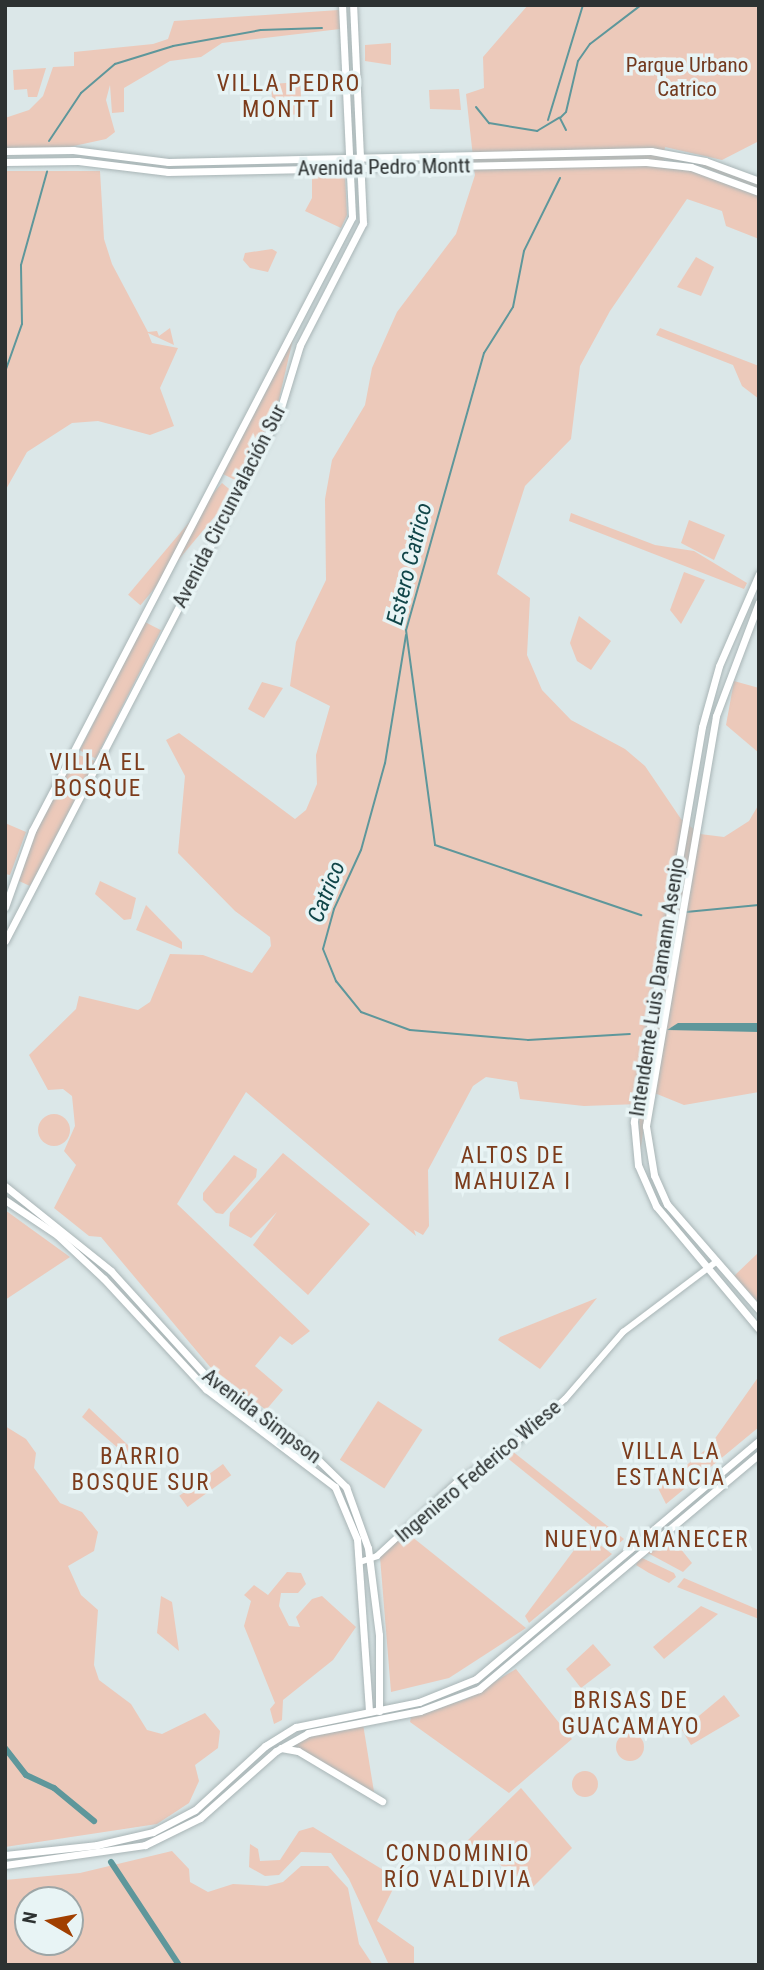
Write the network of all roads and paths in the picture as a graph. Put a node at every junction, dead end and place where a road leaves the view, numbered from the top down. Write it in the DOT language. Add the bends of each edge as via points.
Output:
graph roads {
  1 [pos="342,5"];
  2 [pos="354,5"];
  3 [pos="5,151"];
  4 [pos="349,157"];
  5 [pos="362,157"];
  6 [pos="5,162"];
  7 [pos="363,167"];
  8 [pos="349,168"];
  9 [pos="759,181"];
  10 [pos="759,192"];
  11 [pos="759,574"];
  12 [pos="759,601"];
  13 [pos="5,907"];
  14 [pos="5,941"];
  15 [pos="5,1186"];
  16 [pos="22,1196"];
  17 [pos="9,1202"];
  18 [pos="716,1262"];
  19 [pos="708,1269"];
  20 [pos="759,1310"];
  21 [pos="759,1329"];
  22 [pos="223,1391"];
  23 [pos="219,1400"];
  24 [pos="759,1441"];
  25 [pos="759,1454"];
  26 [pos="302,1457"];
  27 [pos="340,1478"];
  28 [pos="369,1561"];
  29 [pos="360,1562"];
  30 [pos="379,1708"];
  31 [pos="369,1709"];
  32 [pos="379,1718"];
  33 [pos="369,1719"];
  34 [pos="280,1748"];
  35 [pos="382,1801"];
  36 [pos="5,1855"];
  37 [pos="5,1865"];
  1 -- 4 [label="main road, Avenida Circunvalación Sur"];
  2 -- 5 [label="main road, Avenida Circunvalación Sur"];
  3 -- 4 [label="main road, Avenida Pedro Montt" via="73,150 168,162"];
  4 -- 5 [label="main road, Avenida Pedro Montt"];
  4 -- 8 [label="main road, Avenida Circunvalación Sur"];
  5 -- 7 [label="main road, Avenida Circunvalación Sur"];
  5 -- 9 [label="main road, Avenida Pedro Montt" via="651,151 705,161"];
  6 -- 8 [label="main road, Avenida Pedro Montt" via="78,161 168,172"];
  7 -- 8 [label="main road, Avenida Pedro Montt"];
  7 -- 10 [label="main road, Avenida Pedro Montt" via="657,162 703,171"];
  7 -- 14 [label="main road, Avenida Circunvalación Sur" via="363,223 300,345 279,414"];
  8 -- 13 [label="main road, Avenida Circunvalación Sur" via="352,217 32,831"];
  11 -- 19 [label="main road, Intendente Luis Damann Asenjo" via="710,694 685,813 634,1134 651,1197"];
  12 -- 18 [label="main road, Intendente Luis Damann Asenjo" via="721,695 694,827 646,1136 667,1204"];
  15 -- 16 [label="main road, Avenida Simpson"];
  16 -- 17 [label="main road"];
  16 -- 22 [label="main road, Avenida Simpson" via="111,1271"];
  17 -- 23 [label="main road, Avenida Simpson" via="104,1279"];
  18 -- 19 [label="street, Ingeniero Federico Wiese"];
  18 -- 20 [label="main road, Intendente Luis Damann Asenjo"];
  19 -- 21 [label="main road, Intendente Luis Damann Asenjo"];
  19 -- 28 [label="street, Ingeniero Federico Wiese" via="634,1322 542,1421 457,1482"];
  22 -- 23 [label="main road"];
  22 -- 27 [label="main road, Avenida Simpson" via="304,1446"];
  23 -- 26 [label="main road, Avenida Simpson"];
  24 -- 30 [label="main road" via="487,1673 442,1695"];
  25 -- 32 [label="main road" via="489,1683 420,1711"];
  26 -- 27 [label="main road" via="308,1454"];
  26 -- 29 [label="main road, Avenida Simpson" via="341,1497"];
  27 -- 28 [label="main road, Avenida Simpson" via="360,1515"];
  28 -- 29 [label="street"];
  28 -- 30 [label="main road, Avenida Simpson" via="379,1635"];
  29 -- 31 [label="main road, Avenida Simpson"];
  30 -- 31 [label="main road"];
  30 -- 32 [label="main road, Avenida Simpson"];
  31 -- 33 [label="main road, Avenida Simpson"];
  31 -- 36 [label="main road" via="318,1720 273,1740 173,1824 120,1841"];
  32 -- 33 [label="main road"];
  33 -- 34 [label="main road" via="308,1733"];
  34 -- 35 [label="main road" via="298,1751"];
  34 -- 37 [label="main road" via="184,1828 125,1850"];
}
